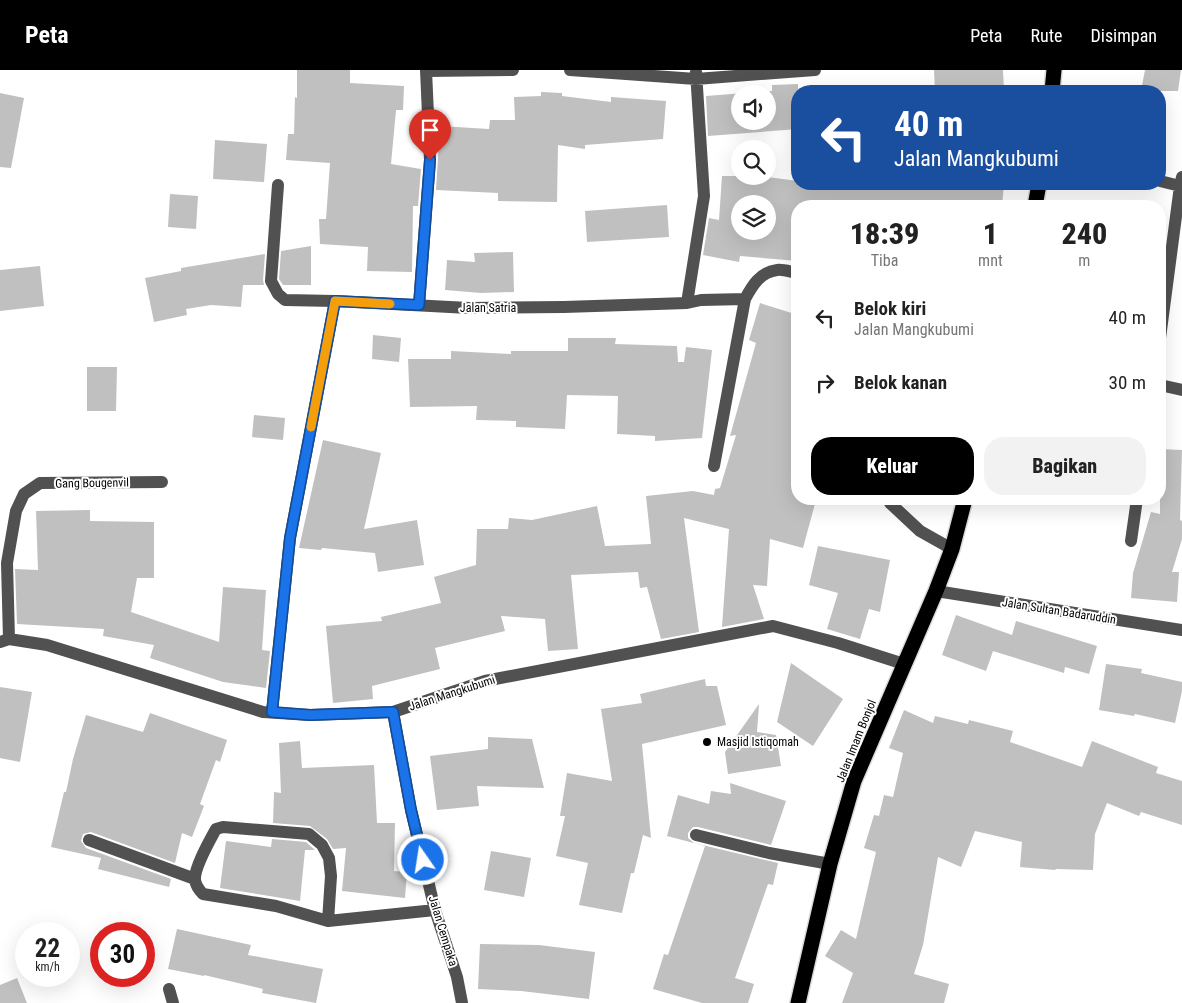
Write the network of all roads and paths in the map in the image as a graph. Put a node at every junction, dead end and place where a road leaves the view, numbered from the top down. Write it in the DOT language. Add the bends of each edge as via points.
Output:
graph roads {
  1 [pos="426,70"];
  2 [pos="513,70"];
  3 [pos="570,70"];
  4 [pos="815,70"];
  5 [pos="1054,70"];
  6 [pos="696,74"];
  7 [pos="1053,85"];
  8 [pos="1166,182"];
  9 [pos="1182,183"];
  10 [pos="278,185"];
  11 [pos="791,272"];
  12 [pos="1166,296"];
  13 [pos="745,299"];
  14 [pos="335,301"];
  15 [pos="687,303"];
  16 [pos="419,305"];
  17 [pos="1166,387"];
  18 [pos="1182,390"];
  19 [pos="714,466"];
  20 [pos="162,482"];
  21 [pos="892,505"];
  22 [pos="963,505"];
  23 [pos="1136,505"];
  24 [pos="1131,541"];
  25 [pos="952,549"];
  26 [pos="936,591"];
  27 [pos="1182,630"];
  28 [pos="4,641"];
  29 [pos="904,664"];
  30 [pos="272,712"];
  31 [pos="393,712"];
  32 [pos="696,834"];
  33 [pos="89,840"];
  34 [pos="830,864"];
  35 [pos="195,879"];
  36 [pos="435,910"];
  37 [pos="328,921"];
  38 [pos="169,989"];
  39 [pos="173,1003"];
  40 [pos="462,1003"];
  41 [pos="798,1003"];
  1 -- 2 [label="street"];
  1 -- 16 [label="street" via="430,160"];
  3 -- 6 [label="street"];
  4 -- 6 [label="street"];
  5 -- 7 [label="highway"];
  6 -- 15 [label="street" via="704,196"];
  8 -- 9 [label="street"];
  9 -- 12 [label="street"];
  10 -- 14 [label="street, Jalan Satria" via="271,281 274,288 285,300"];
  11 -- 13 [label="street" via="778,269 763,274"];
  13 -- 15 [label="street, Jalan Satria"];
  13 -- 19 [label="street"];
  14 -- 16 [label="street, Jalan Satria"];
  14 -- 30 [label="street" via="290,538"];
  15 -- 16 [label="street, Jalan Satria" via="469,308"];
  17 -- 18 [label="street"];
  20 -- 28 [label="street, Gang Bougenvil" via="40,483 24,494 16,511 6,563"];
  21 -- 25 [label="street" via="920,531"];
  22 -- 25 [label="highway, Jalan Imam Bonjol"];
  23 -- 24 [label="street"];
  25 -- 26 [label="highway, Jalan Imam Bonjol"];
  26 -- 27 [label="street, Jalan Sultan Badaruddin"];
  26 -- 29 [label="highway, Jalan Imam Bonjol"];
  28 -- 30 [label="street, Jalan Mangkubumi" via="47,645 263,712"];
  29 -- 31 [label="street, Jalan Mangkubumi" via="773,626 485,681"];
  29 -- 34 [label="highway, Jalan Imam Bonjol" via="854,781"];
  30 -- 31 [label="street, Jalan Mangkubumi" via="310,715"];
  31 -- 36 [label="street, Jalan Cempaka" via="411,810"];
  32 -- 34 [label="street" via="769,853"];
  33 -- 35 [label="street"];
  34 -- 41 [label="highway, Jalan Imam Bonjol"];
  35 -- 37 [label="street" via="203,894 276,906"];
  35 -- 37 [label="street" via="204,851 220,827 309,834 322,845 329,858 332,876"];
  36 -- 37 [label="street"];
  36 -- 40 [label="street, Jalan Cempaka"];
  38 -- 39 [label="street"];
}
